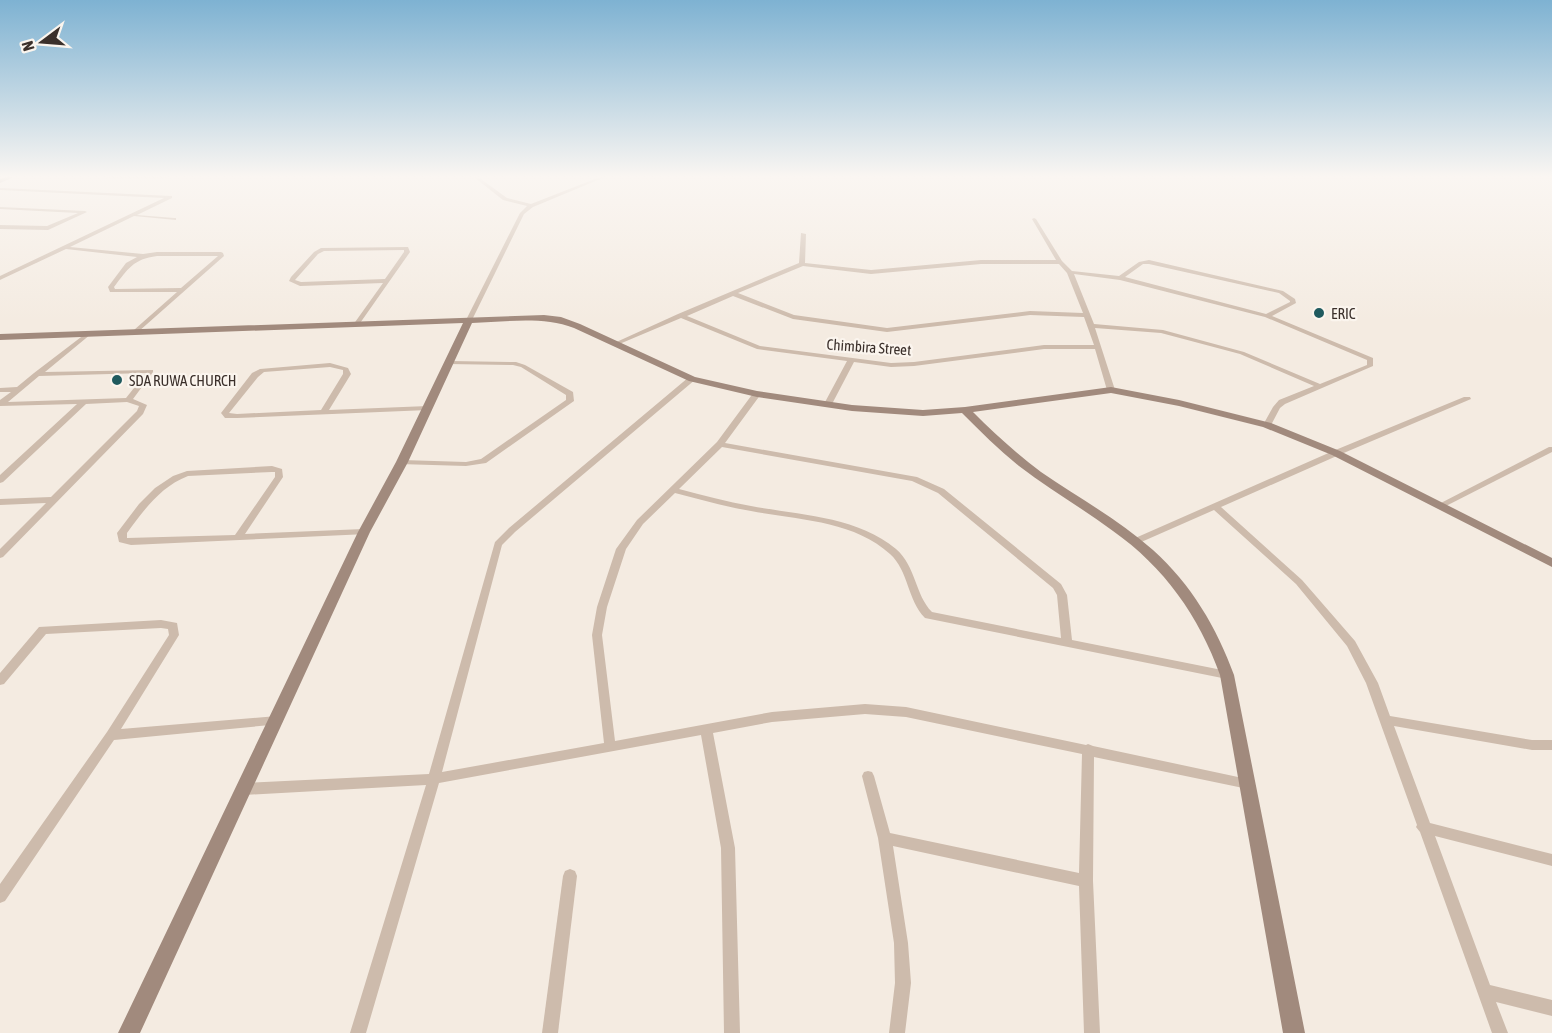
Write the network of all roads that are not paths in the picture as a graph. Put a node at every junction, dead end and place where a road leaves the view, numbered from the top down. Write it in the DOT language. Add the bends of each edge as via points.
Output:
graph roads {
  1 [pos="55,225"];
  2 [pos="113,225"];
  3 [pos="516,225"];
  4 [pos="1038,225"];
  5 [pos="0,227"];
  6 [pos="803,234"];
  7 [pos="66,247"];
  8 [pos="143,256"];
  9 [pos="1060,262"];
  10 [pos="802,264"];
  11 [pos="1070,272"];
  12 [pos="0,278"];
  13 [pos="1120,278"];
  14 [pos="385,281"];
  15 [pos="181,290"];
  16 [pos="732,293"];
  17 [pos="681,315"];
  18 [pos="1086,315"];
  19 [pos="1267,316"];
  20 [pos="469,320"];
  21 [pos="356,325"];
  22 [pos="1091,326"];
  23 [pos="136,331"];
  24 [pos="89,333"];
  25 [pos="0,337"];
  26 [pos="615,344"];
  27 [pos="1097,347"];
  28 [pos="851,361"];
  29 [pos="450,363"];
  30 [pos="36,374"];
  31 [pos="692,379"];
  32 [pos="1319,386"];
  33 [pos="17,389"];
  34 [pos="0,390"];
  35 [pos="1111,390"];
  36 [pos="757,394"];
  37 [pos="1467,399"];
  38 [pos="128,400"];
  39 [pos="83,402"];
  40 [pos="0,404"];
  41 [pos="828,404"];
  42 [pos="428,408"];
  43 [pos="965,410"];
  44 [pos="323,413"];
  45 [pos="1267,425"];
  46 [pos="720,444"];
  47 [pos="1552,449"];
  48 [pos="1336,453"];
  49 [pos="402,462"];
  50 [pos="0,480"];
  51 [pos="672,490"];
  52 [pos="53,500"];
  53 [pos="0,502"];
  54 [pos="1441,504"];
  55 [pos="1216,507"];
  56 [pos="364,532"];
  57 [pos="238,537"];
  58 [pos="1136,541"];
  59 [pos="0,555"];
  60 [pos="1552,563"];
  61 [pos="1067,643"];
  62 [pos="1227,675"];
  63 [pos="0,681"];
  64 [pos="1385,720"];
  65 [pos="277,722"];
  66 [pos="706,728"];
  67 [pos="111,735"];
  68 [pos="1552,745"];
  69 [pos="610,746"];
  70 [pos="1088,749"];
  71 [pos="868,776"];
  72 [pos="434,779"];
  73 [pos="1248,784"];
  74 [pos="244,789"];
  75 [pos="1423,827"];
  76 [pos="885,838"];
  77 [pos="1552,860"];
  78 [pos="570,876"];
  79 [pos="1086,881"];
  80 [pos="0,896"];
  81 [pos="1485,991"];
  82 [pos="1552,1008"];
  83 [pos="129,1033"];
  84 [pos="358,1033"];
  85 [pos="550,1033"];
  86 [pos="732,1033"];
  87 [pos="897,1033"];
  88 [pos="1092,1033"];
  89 [pos="1294,1033"];
  90 [pos="1500,1033"];
  1 -- 5 [label="street"];
  2 -- 7 [label="street"];
  3 -- 20 [label="street"];
  4 -- 9 [label="street"];
  6 -- 10 [label="street"];
  7 -- 8 [label="street"];
  7 -- 12 [label="street"];
  8 -- 15 [label="street" via="128,264 110,290"];
  8 -- 15 [label="street" via="221,254"];
  9 -- 10 [label="street" via="981,262 871,272"];
  9 -- 11 [label="street"];
  10 -- 16 [label="street"];
  11 -- 13 [label="street"];
  11 -- 18 [label="street"];
  13 -- 19 [label="street"];
  13 -- 19 [label="street" via="1149,262 1281,292 1293,300"];
  14 -- 14 [label="street" via="406,248 323,249 292,281"];
  14 -- 21 [label="street"];
  15 -- 23 [label="street"];
  16 -- 17 [label="street"];
  16 -- 18 [label="street" via="793,317 887,330 1030,313"];
  17 -- 26 [label="street"];
  17 -- 28 [label="street, Chimbira Street" via="759,348"];
  18 -- 22 [label="street"];
  19 -- 32 [label="street" via="1371,359 1370,366"];
  20 -- 21 [label="street"];
  20 -- 26 [label="street" via="561,320"];
  20 -- 29 [label="street"];
  21 -- 23 [label="street"];
  22 -- 27 [label="street"];
  22 -- 32 [label="street" via="1161,331 1242,353"];
  23 -- 24 [label="street"];
  24 -- 25 [label="street"];
  24 -- 30 [label="street"];
  26 -- 31 [label="street"];
  27 -- 28 [label="street, Chimbira Street" via="1044,347 902,366"];
  27 -- 35 [label="street"];
  28 -- 41 [label="street"];
  29 -- 42 [label="street"];
  29 -- 49 [label="street" via="499,362 523,366 570,394 570,401 483,461"];
  30 -- 33 [label="street"];
  30 -- 38 [label="street" via="151,371"];
  31 -- 36 [label="street"];
  31 -- 72 [label="street" via="498,544"];
  32 -- 45 [label="street" via="1282,402"];
  33 -- 34 [label="street"];
  33 -- 40 [label="street"];
  35 -- 43 [label="street"];
  35 -- 45 [label="street"];
  36 -- 41 [label="street"];
  36 -- 46 [label="street"];
  37 -- 48 [label="street"];
  38 -- 39 [label="street"];
  38 -- 52 [label="street" via="143,405 140,412"];
  39 -- 40 [label="street"];
  39 -- 50 [label="street"];
  41 -- 43 [label="street" via="902,414"];
  42 -- 44 [label="street"];
  42 -- 49 [label="street"];
  43 -- 58 [label="street" via="1008,452"];
  44 -- 44 [label="street" via="237,416 225,413 262,370 330,365 346,369 347,374"];
  45 -- 48 [label="street"];
  46 -- 51 [label="street"];
  46 -- 61 [label="street" via="914,479 941,491 1057,586 1062,595"];
  47 -- 54 [label="street"];
  48 -- 54 [label="street"];
  48 -- 55 [label="street"];
  49 -- 56 [label="street"];
  51 -- 61 [label="street" via="871,534 896,553 910,573 920,606 928,615"];
  51 -- 69 [label="street" via="640,522 621,549 602,607 597,635"];
  52 -- 53 [label="street"];
  52 -- 59 [label="street"];
  54 -- 60 [label="street"];
  55 -- 58 [label="street"];
  55 -- 64 [label="street" via="1299,582 1327,613 1351,644 1372,683"];
  56 -- 57 [label="street"];
  56 -- 65 [label="street"];
  57 -- 57 [label="street" via="131,542 122,540 122,533 174,477 279,471 279,477"];
  58 -- 62 [label="street" via="1184,592 1211,634"];
  61 -- 62 [label="street"];
  62 -- 73 [label="street"];
  63 -- 67 [label="street" via="43,630 172,626 174,634"];
  64 -- 68 [label="street"];
  64 -- 75 [label="street"];
  65 -- 67 [label="street"];
  65 -- 74 [label="street"];
  66 -- 69 [label="street"];
  66 -- 70 [label="street" via="772,717 865,709 906,712"];
  66 -- 86 [label="street" via="728,848"];
  67 -- 80 [label="street"];
  69 -- 72 [label="street"];
  70 -- 73 [label="street"];
  70 -- 79 [label="street"];
  71 -- 76 [label="street"];
  72 -- 74 [label="street"];
  72 -- 84 [label="street"];
  73 -- 89 [label="street"];
  74 -- 83 [label="street"];
  75 -- 77 [label="street"];
  75 -- 81 [label="street"];
  76 -- 79 [label="street"];
  76 -- 87 [label="street" via="901,943 903,983"];
  78 -- 85 [label="street"];
  79 -- 88 [label="street"];
  81 -- 82 [label="street"];
  81 -- 90 [label="street"];
}
